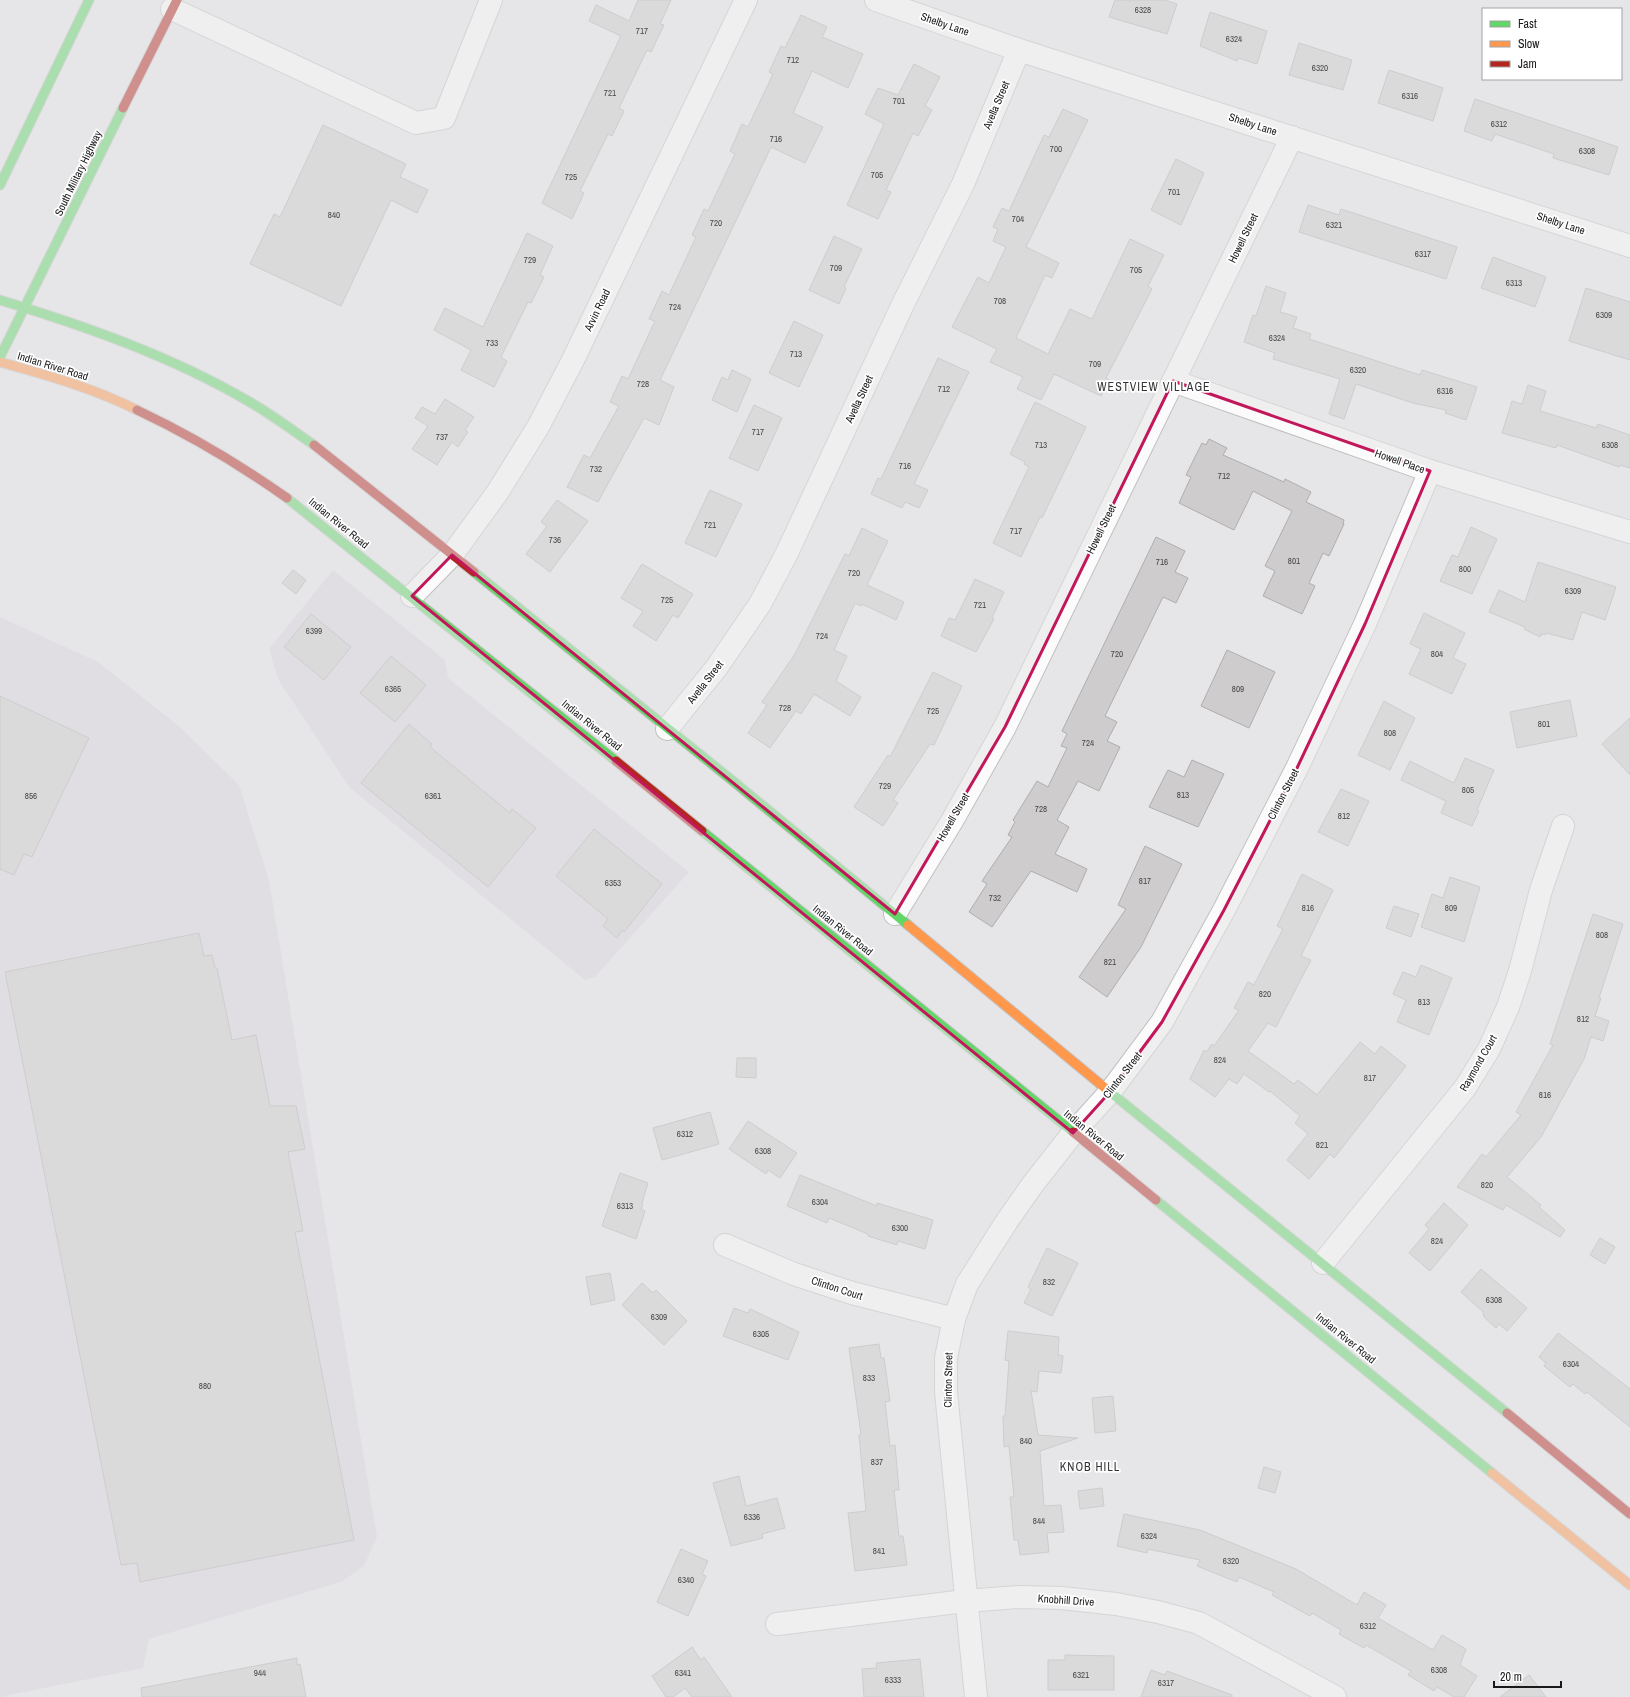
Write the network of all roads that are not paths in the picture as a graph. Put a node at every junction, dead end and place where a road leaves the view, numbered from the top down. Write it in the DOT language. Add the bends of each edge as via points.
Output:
graph roads {
  1 [pos="89,0"];
  2 [pos="491,0"];
  3 [pos="746,0"];
  4 [pos="876,0"];
  5 [pos="175,4"];
  6 [pos="1019,50"];
  7 [pos="1292,137"];
  8 [pos="0,186"];
  9 [pos="1630,246"];
  10 [pos="0,300"];
  11 [pos="24,307"];
  12 [pos="0,357"];
  13 [pos="0,362"];
  14 [pos="1173,381"];
  15 [pos="1430,471"];
  16 [pos="1630,532"];
  17 [pos="452,555"];
  18 [pos="412,596"];
  19 [pos="667,730"];
  20 [pos="1563,826"];
  21 [pos="895,914"];
  22 [pos="1110,1092"];
  23 [pos="1073,1133"];
  24 [pos="725,1245"];
  25 [pos="1323,1263"];
  26 [pos="954,1319"];
  27 [pos="1630,1514"];
  28 [pos="1627,1578"];
  29 [pos="965,1601"];
  30 [pos="777,1624"];
  31 [pos="976,1697"];
  32 [pos="1336,1697"];
  1 -- 8 [label="main road"];
  2 -- 5 [label="street" via="444,118 416,123"];
  3 -- 17 [label="street, Arvin Road" via="538,428 497,493"];
  4 -- 6 [label="street, Shelby Lane"];
  5 -- 11 [label="main road, South Military Highway"];
  6 -- 7 [label="street, Shelby Lane"];
  6 -- 19 [label="street, Avella Street" via="963,184 903,304 787,553 760,604 717,667"];
  7 -- 9 [label="street, Shelby Lane"];
  7 -- 14 [label="street, Howell Street"];
  10 -- 11 [label="main road"];
  11 -- 12 [label="main road, South Military Highway"];
  11 -- 17 [label="main road" via="119,339 176,364 248,401 326,453"];
  13 -- 18 [label="main road, Indian River Road" via="55,377 111,397 177,429 248,470 292,501"];
  14 -- 15 [label="street, Howell Place"];
  14 -- 21 [label="street, Howell Street" via="1005,726 952,821"];
  15 -- 16 [label="street, Howell Place"];
  15 -- 22 [label="street, Clinton Street" via="1365,624 1297,768 1224,910 1162,1022"];
  17 -- 18 [label="street, Arvin Road"];
  17 -- 19 [label="main road"];
  18 -- 23 [label="main road, Indian River Road"];
  19 -- 21 [label="main road"];
  20 -- 25 [label="street, Raymond Court" via="1520,971 1508,1007 1489,1049 1465,1088"];
  21 -- 22 [label="main road"];
  22 -- 23 [label="street, Clinton Street"];
  22 -- 25 [label="main road"];
  23 -- 26 [label="street, Clinton Street" via="1007,1221 967,1284"];
  23 -- 28 [label="main road, Indian River Road"];
  24 -- 26 [label="street, Clinton Court" via="794,1274 852,1293"];
  25 -- 27 [label="main road"];
  26 -- 29 [label="street, Clinton Street" via="946,1358 946,1392"];
  29 -- 30 [label="street, Knobhill Drive"];
  29 -- 31 [label="street, Clinton Street"];
  29 -- 32 [label="street, Knobhill Drive" via="1019,1597 1062,1598 1158,1612 1200,1623"];
}
